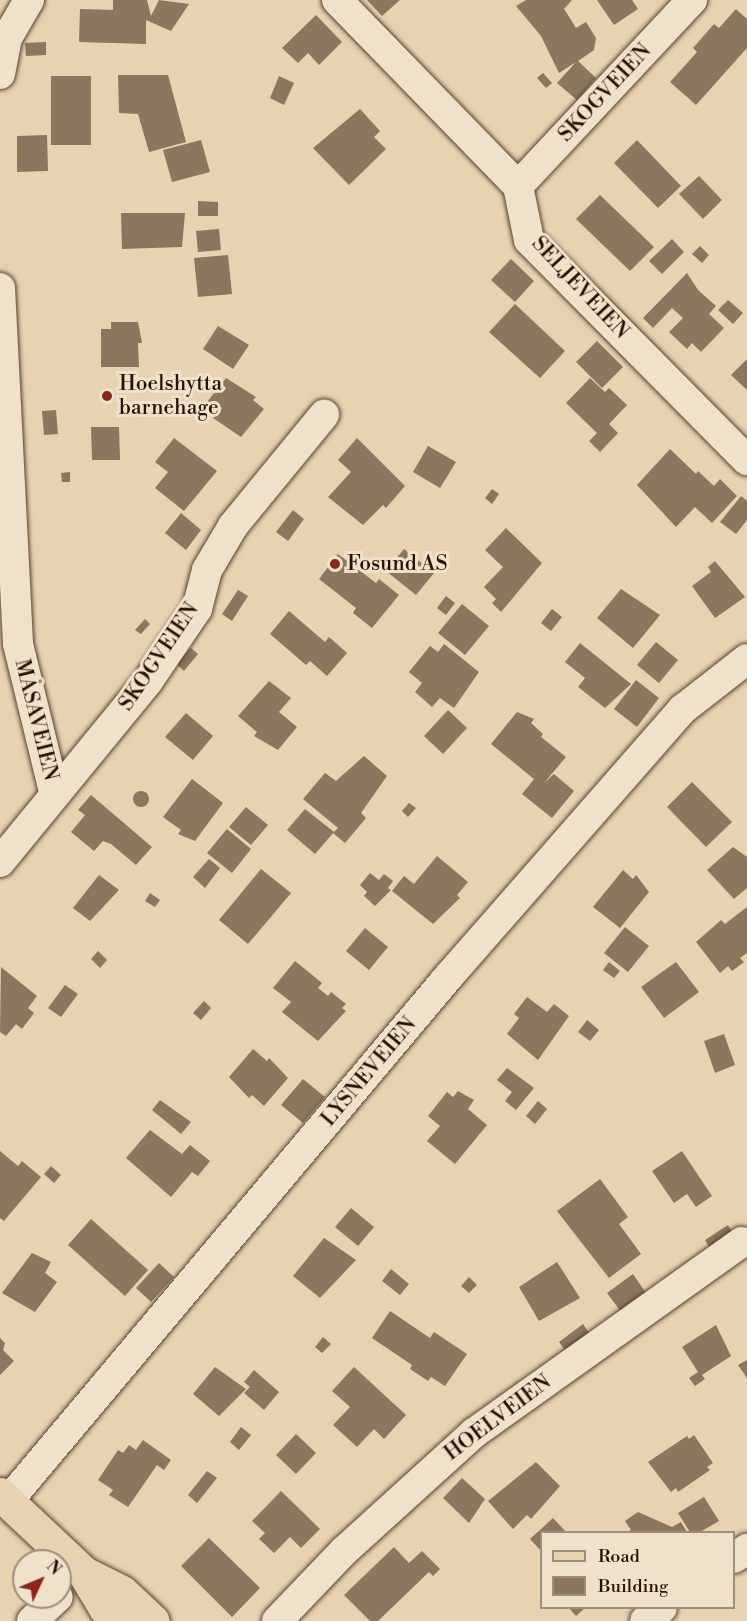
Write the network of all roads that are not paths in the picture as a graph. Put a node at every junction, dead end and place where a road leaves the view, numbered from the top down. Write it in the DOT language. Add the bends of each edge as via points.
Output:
graph roads {
  1 [pos="29,0"];
  2 [pos="337,0"];
  3 [pos="692,0"];
  4 [pos="0,74"];
  5 [pos="518,186"];
  6 [pos="0,288"];
  7 [pos="324,415"];
  8 [pos="747,460"];
  9 [pos="9,643"];
  10 [pos="747,659"];
  11 [pos="54,792"];
  12 [pos="0,862"];
  13 [pos="742,1242"];
  14 [pos="4,1498"];
  15 [pos="84,1574"];
  16 [pos="72,1585"];
  17 [pos="45,1609"];
  18 [pos="661,1609"];
  19 [pos="32,1621"];
  20 [pos="118,1621"];
  21 [pos="153,1621"];
  22 [pos="277,1621"];
  23 [pos="645,1621"];
  1 -- 4 [label="street" via="7,38"];
  2 -- 5 [label="street"];
  3 -- 5 [label="street, SKOGVEIEN"];
  5 -- 8 [label="street, SELJEVEIEN" via="529,240"];
  6 -- 9 [label="street, MÅSAVEIEN"];
  7 -- 11 [label="street, SKOGVEIEN" via="233,526 207,570 197,609 147,681"];
  9 -- 11 [label="street, MÅSAVEIEN"];
  10 -- 14 [label="street, LYSNEVEIEN" via="683,709 667,727"];
  11 -- 12 [label="street, SKOGVEIEN"];
  13 -- 22 [label="street, HOELVEIEN" via="474,1433 344,1551"];
  14 -- 15 [label="main road"];
  15 -- 16 [label="street"];
  15 -- 20 [label="main road"];
  15 -- 21 [label="main road" via="122,1592"];
  17 -- 19 [label="street"];
  18 -- 23 [label="street"];
}
